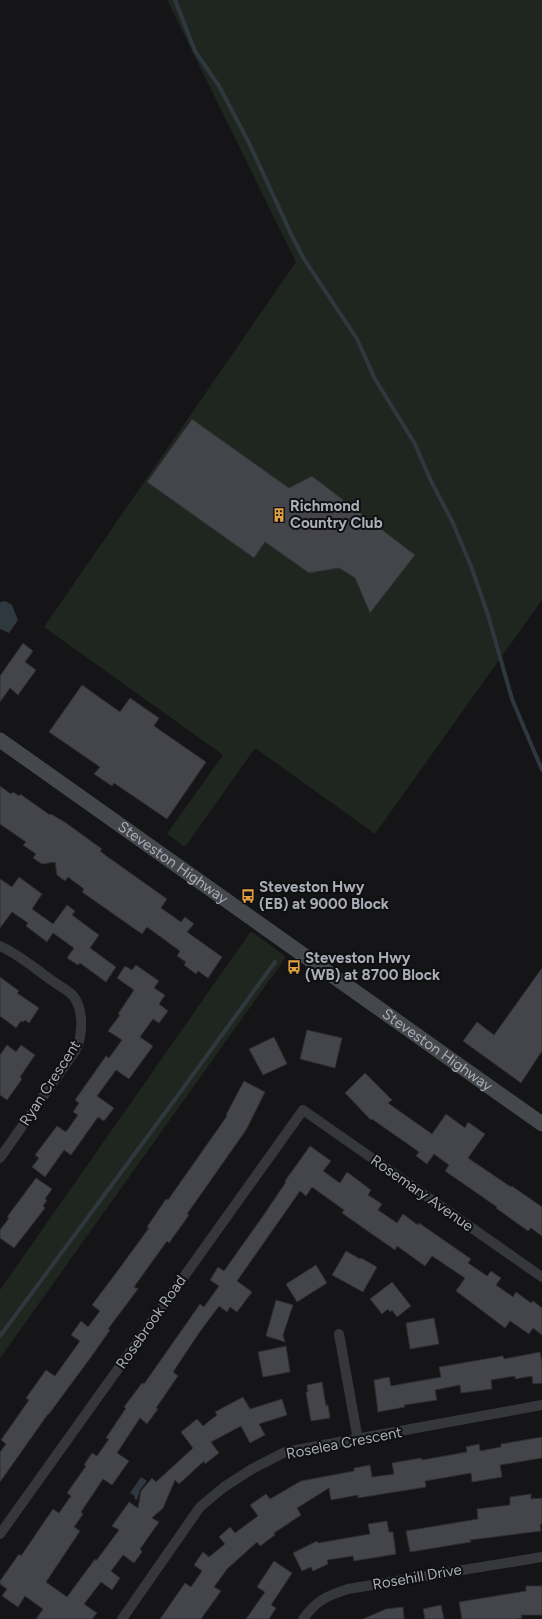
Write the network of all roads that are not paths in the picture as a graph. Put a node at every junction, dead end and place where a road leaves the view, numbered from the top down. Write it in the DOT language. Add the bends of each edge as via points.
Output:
graph roads {
  1 [pos="0,740"];
  2 [pos="0,946"];
  3 [pos="303,1110"];
  4 [pos="542,1124"];
  5 [pos="0,1158"];
  6 [pos="542,1277"];
  7 [pos="339,1334"];
  8 [pos="542,1405"];
  9 [pos="358,1440"];
  10 [pos="0,1534"];
  11 [pos="542,1557"];
  12 [pos="122,1619"];
  13 [pos="303,1619"];
  1 -- 4 [label="main road, Steveston Highway"];
  2 -- 5 [label="street, Ryan Crescent" via="72,994 78,1004 82,1031 75,1051"];
  3 -- 6 [label="street, Rosemary Avenue"];
  3 -- 10 [label="street, Rosebrook Road"];
  7 -- 9 [label="street"];
  8 -- 9 [label="street, Roselea Crescent"];
  9 -- 12 [label="street, Roselea Crescent" via="285,1452 224,1487 200,1507"];
  11 -- 13 [label="street, Rosehill Drive" via="348,1589 324,1597"];
}
